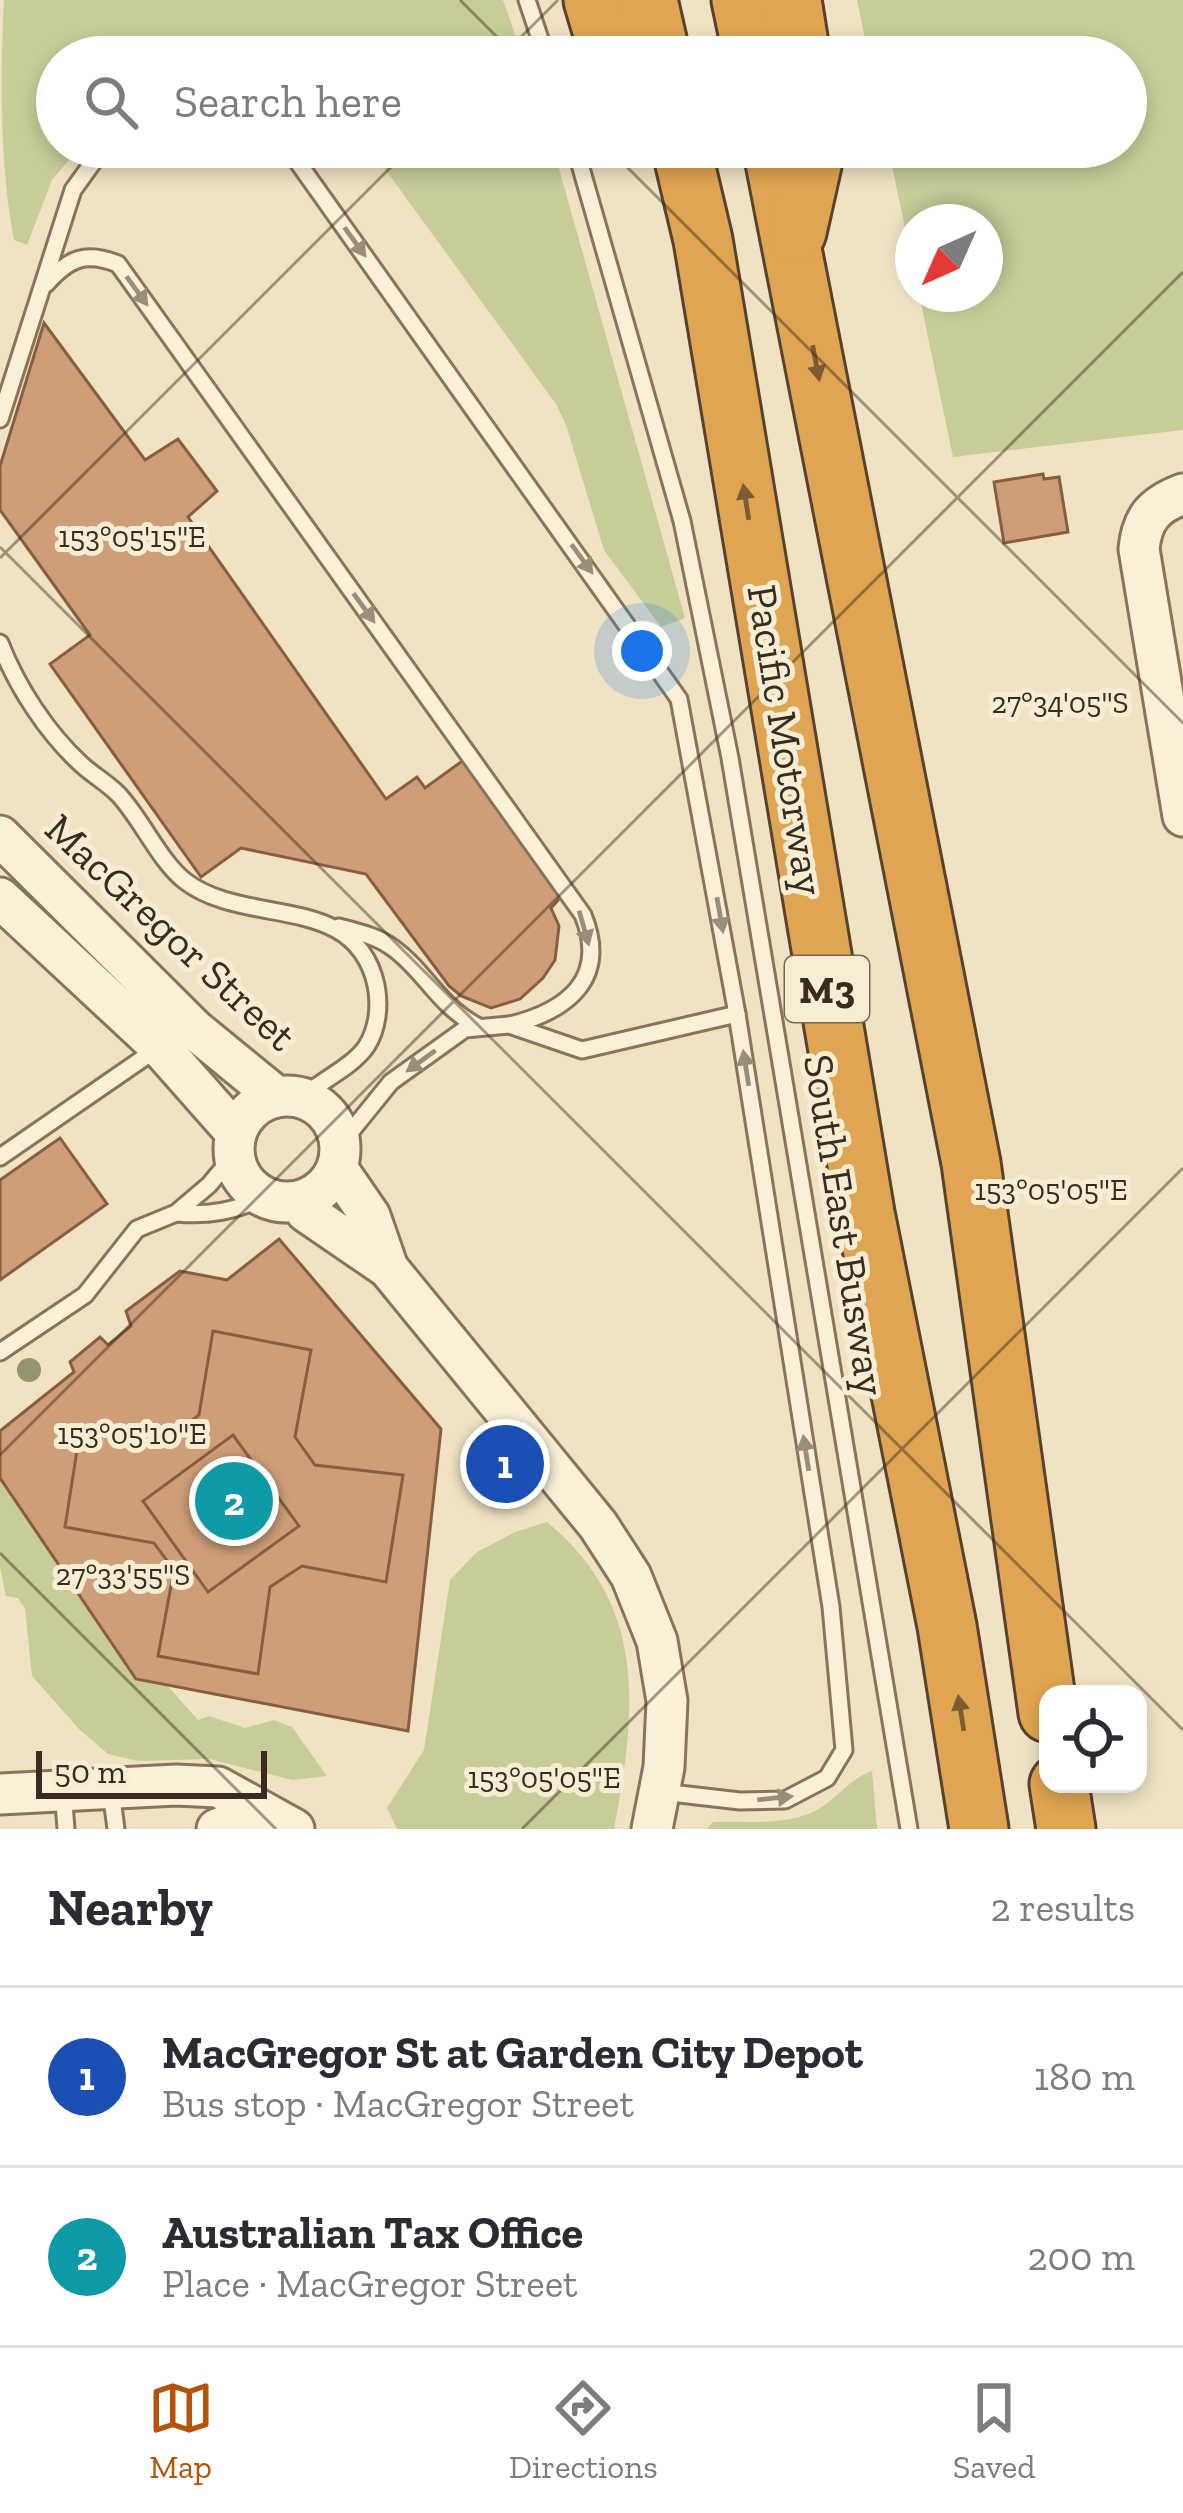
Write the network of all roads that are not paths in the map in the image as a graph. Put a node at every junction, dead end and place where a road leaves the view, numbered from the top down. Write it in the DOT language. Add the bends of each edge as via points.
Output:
graph roads {
  1 [pos="527,0"];
  2 [pos="593,0"];
  3 [pos="648,0"];
  4 [pos="741,0"];
  5 [pos="792,0"];
  6 [pos="539,36"];
  7 [pos="604,36"];
  8 [pos="656,36"];
  9 [pos="749,36"];
  10 [pos="798,36"];
  11 [pos="89,168"];
  12 [pos="302,168"];
  13 [pos="581,168"];
  14 [pos="653,168"];
  15 [pos="686,168"];
  16 [pos="777,168"];
  17 [pos="811,168"];
  18 [pos="703,241"];
  19 [pos="794,248"];
  20 [pos="46,284"];
  21 [pos="0,419"];
  22 [pos="1168,501"];
  23 [pos="0,643"];
  24 [pos="1183,816"];
  25 [pos="0,836"];
  26 [pos="0,898"];
  27 [pos="339,927"];
  28 [pos="737,1014"];
  29 [pos="509,1025"];
  30 [pos="479,1028"];
  31 [pos="160,1046"];
  32 [pos="289,1097"];
  33 [pos="235,1144"];
  34 [pos="0,1157"];
  35 [pos="339,1157"];
  36 [pos="282,1199"];
  37 [pos="176,1213"];
  38 [pos="388,1268"];
  39 [pos="0,1352"];
  40 [pos="1044,1685"];
  41 [pos="111,1788"];
  42 [pos="1060,1793"];
  43 [pos="0,1794"];
  44 [pos="64,1810"];
  45 [pos="656,1810"];
  46 [pos="276,1821"];
  47 [pos="116,1829"];
  48 [pos="217,1829"];
  49 [pos="909,1829"];
  50 [pos="979,1829"];
  51 [pos="1066,1829"];
  1 -- 6 [label="lane"];
  2 -- 7 [label="highway"];
  3 -- 8 [label="highway"];
  4 -- 9 [label="highway"];
  5 -- 10 [label="highway"];
  11 -- 20 [label="lane" via="73,190"];
  12 -- 28 [label="lane, one-way" via="679,699"];
  13 -- 49 [label="lane, South East Busway" via="682,521 726,737"];
  14 -- 18 [label="highway"];
  15 -- 18 [label="highway, Pacific Motorway / M3"];
  16 -- 19 [label="highway, M3"];
  17 -- 19 [label="highway"];
  50 -- 18 [label="highway, Pacific Motorway / M3, one-way" via="865,1213"];
  19 -- 40 [label="highway, M3, one-way" via="970,1163"];
  20 -- 21 [label="lane"];
  20 -- 29 [label="lane, one-way" via="82,256 118,264 583,915 591,954 581,984 560,1007"];
  22 -- 24 [label="street" via="1141,527 1139,549"];
  23 -- 27 [label="lane" via="38,715 117,793 184,881 234,904"];
  25 -- 32 [label="street, MacGregor Street" via="194,1030"];
  26 -- 31 [label="street"];
  27 -- 30 [label="lane" via="395,949 454,1013"];
  27 -- 32 [label="lane" via="374,975 373,1033 354,1060"];
  28 -- 29 [label="lane" via="582,1049"];
  45 -- 28 [label="lane, one-way" via="785,1800 826,1778 844,1750 831,1606"];
  29 -- 30 [label="lane"];
  30 -- 35 [label="lane, one-way" via="465,1029 391,1082"];
  31 -- 33 [label="street"];
  31 -- 34 [label="lane"];
  32 -- 33 [label="street" via="252,1109"];
  32 -- 35 [label="street" via="328,1116"];
  33 -- 36 [label="street" via="249,1187"];
  33 -- 37 [label="lane"];
  35 -- 36 [label="street" via="316,1195"];
  35 -- 38 [label="street"];
  36 -- 37 [label="lane"];
  36 -- 38 [label="street"];
  37 -- 39 [label="lane" via="137,1229 86,1295"];
  38 -- 45 [label="street" via="631,1576 657,1641 667,1701"];
  41 -- 44 [label="street"];
  41 -- 46 [label="street" via="218,1787"];
  41 -- 47 [label="lane"];
  42 -- 51 [label="highway"];
  43 -- 44 [label="street"];
  46 -- 48 [label="street"];
}
